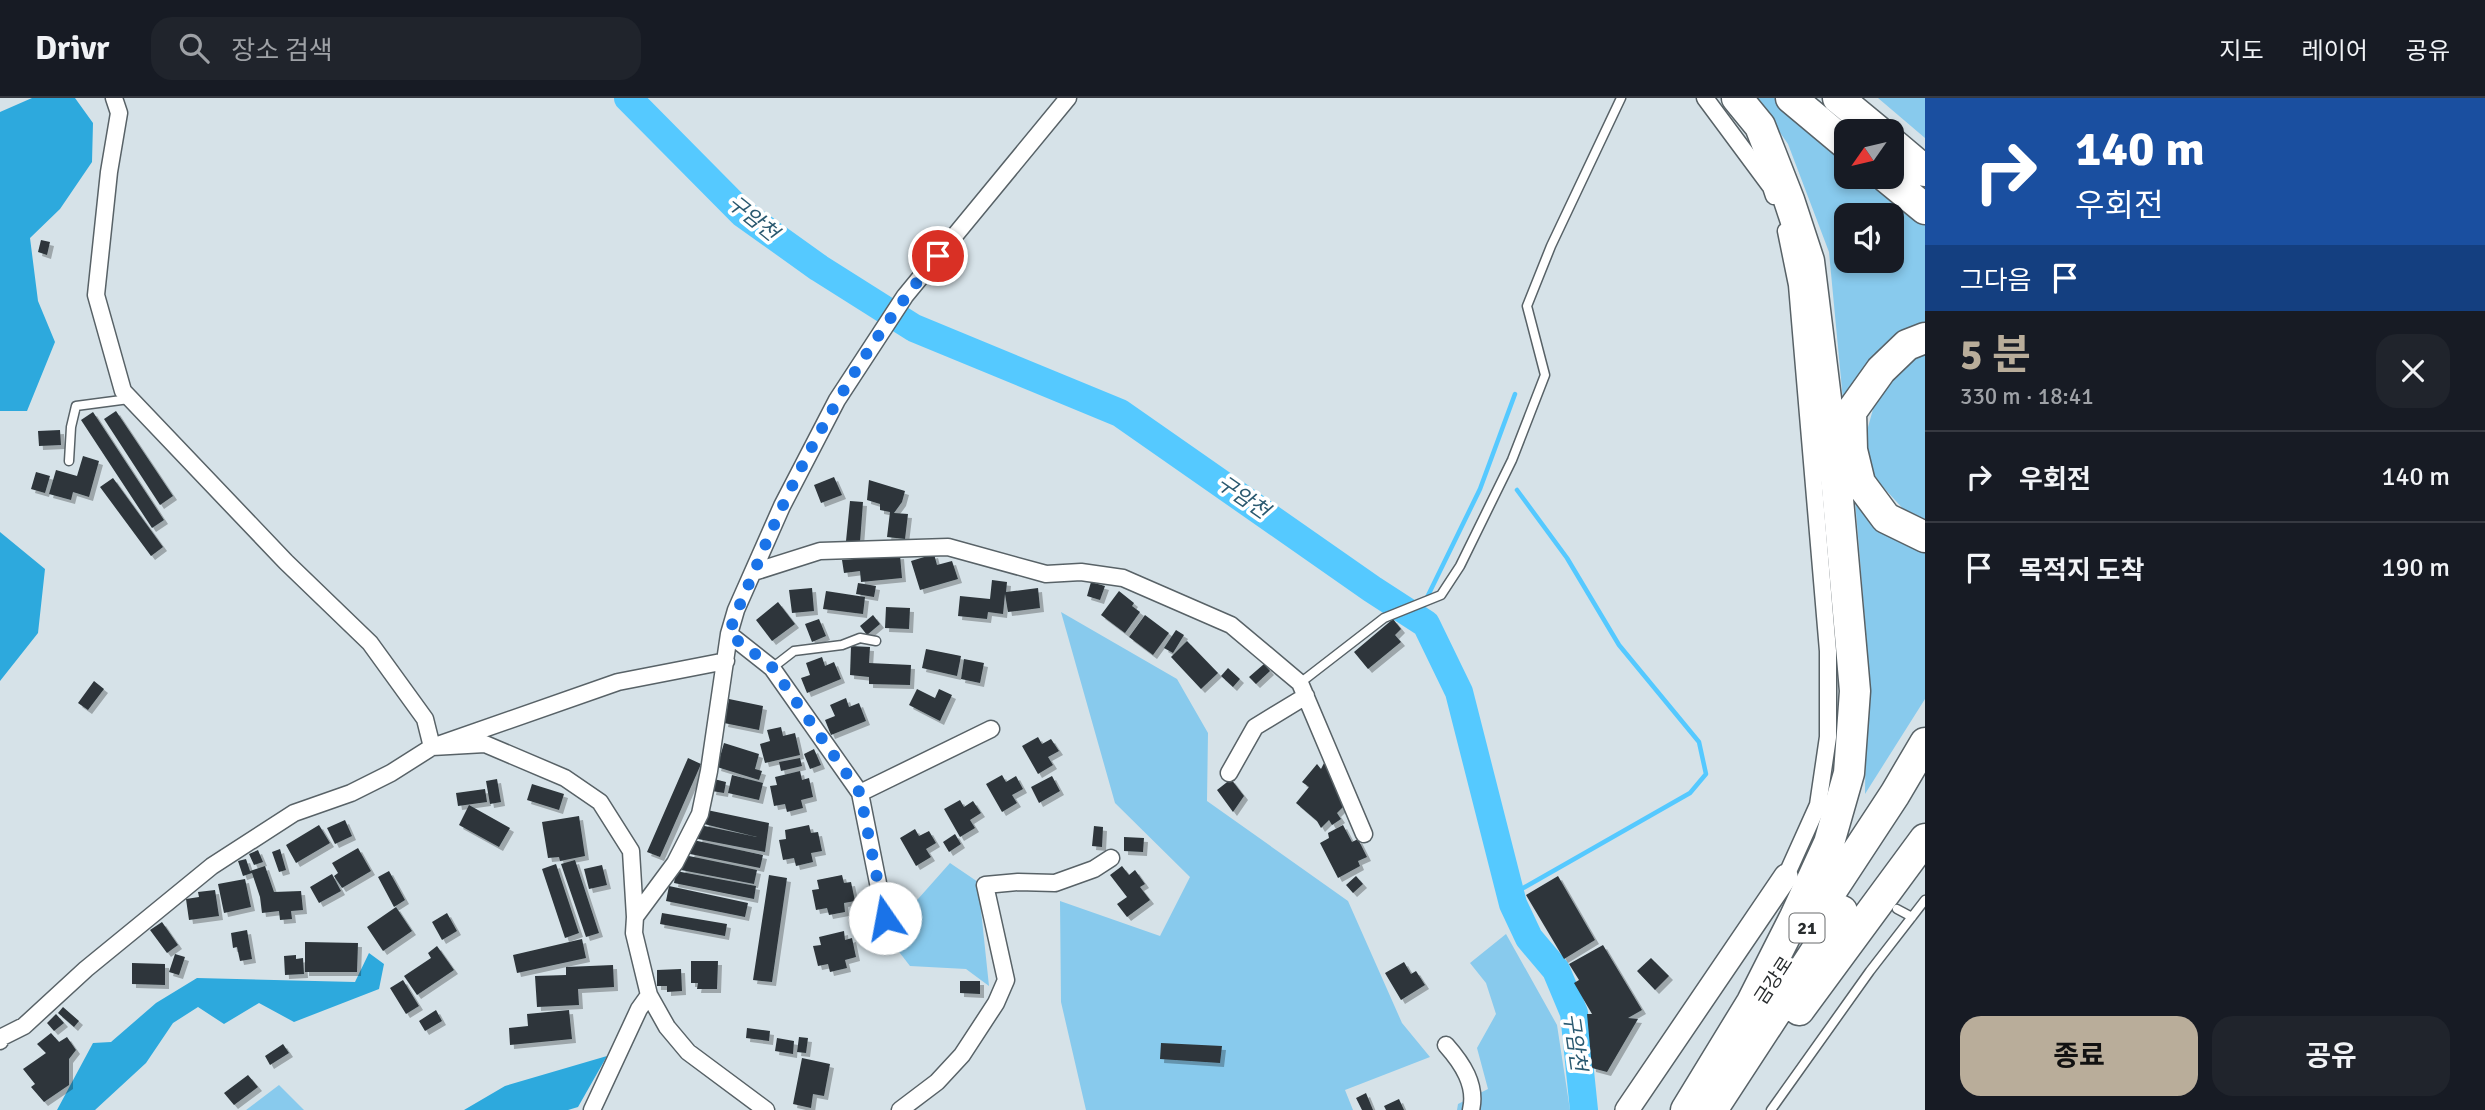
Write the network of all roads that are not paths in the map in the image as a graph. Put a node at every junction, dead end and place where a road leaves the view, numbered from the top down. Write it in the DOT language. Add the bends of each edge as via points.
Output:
graph roads {
  1 [pos="114,98"];
  2 [pos="1068,98"];
  3 [pos="1621,98"];
  4 [pos="1705,98"];
  5 [pos="1737,98"];
  6 [pos="1791,98"];
  7 [pos="1838,98"];
  8 [pos="1863,119"];
  9 [pos="1834,134"];
  10 [pos="1904,153"];
  11 [pos="1925,171"];
  12 [pos="1901,189"];
  13 [pos="1925,209"];
  14 [pos="1925,338"];
  15 [pos="129,398"];
  16 [pos="69,461"];
  17 [pos="1925,537"];
  18 [pos="754,572"];
  19 [pos="729,634"];
  20 [pos="876,641"];
  21 [pos="726,661"];
  22 [pos="772,667"];
  23 [pos="1303,689"];
  24 [pos="990,729"];
  25 [pos="1925,743"];
  26 [pos="432,747"];
  27 [pos="1229,773"];
  28 [pos="1925,780"];
  29 [pos="860,793"];
  30 [pos="1364,834"];
  31 [pos="1925,839"];
  32 [pos="1111,858"];
  33 [pos="1791,878"];
  34 [pos="1925,900"];
  35 [pos="1897,909"];
  36 [pos="635,917"];
  37 [pos="1912,917"];
  38 [pos="885,918"];
  39 [pos="649,995"];
  40 [pos="0,1041"];
  41 [pos="1446,1045"];
  42 [pos="592,1110"];
  43 [pos="766,1110"];
  44 [pos="900,1110"];
  45 [pos="1471,1110"];
  46 [pos="1627,1110"];
  47 [pos="1686,1110"];
  48 [pos="1712,1110"];
  49 [pos="1717,1110"];
  50 [pos="1771,1110"];
  1 -- 15 [label="street" via="120,113 96,295 122,391"];
  2 -- 18 [label="street" via="905,296 837,400"];
  3 -- 23 [label="lane" via="1527,306 1545,375 1512,460 1460,566 1441,595 1384,618"];
  4 -- 33 [label="street" via="1771,187 1783,218 1797,285 1828,651 1828,737 1818,806"];
  5 -- 47 [label="highway" via="1760,126 1810,261 1855,691 1849,773 1829,843 1752,1002"];
  6 -- 9 [label="highway"];
  7 -- 8 [label="highway"];
  10 -- 11 [label="highway"];
  12 -- 13 [label="highway"];
  14 -- 17 [label="highway" via="1907,345 1881,370 1851,412 1852,450 1860,484 1886,518"];
  15 -- 16 [label="lane" via="76,406"];
  15 -- 26 [label="street" via="370,643 425,719"];
  18 -- 19 [label="street"];
  18 -- 23 [label="street" via="820,551 948,547 1045,574 1081,572 1123,578 1231,625"];
  19 -- 21 [label="street"];
  19 -- 22 [label="street"];
  20 -- 22 [label="lane" via="860,638 794,651"];
  21 -- 26 [label="street" via="618,682"];
  21 -- 36 [label="street" via="700,814 675,863"];
  22 -- 29 [label="street"];
  23 -- 27 [label="street" via="1255,727"];
  23 -- 30 [label="street"];
  24 -- 29 [label="street"];
  25 -- 47 [label="highway, 금강로 / 21"];
  26 -- 36 [label="street" via="485,744 565,778 600,802 631,851"];
  26 -- 40 [label="street" via="351,793 294,813 212,866 24,1026"];
  28 -- 48 [label="highway, 금강로"];
  29 -- 38 [label="street"];
  31 -- 49 [label="highway" via="1794,1017"];
  32 -- 44 [label="street" via="1055,883 985,885 1006,981 962,1055 937,1083"];
  33 -- 46 [label="street"];
  34 -- 37 [label="lane"];
  35 -- 37 [label="lane"];
  36 -- 39 [label="street"];
  37 -- 50 [label="lane"];
  39 -- 42 [label="street"];
  39 -- 43 [label="street" via="688,1052"];
  41 -- 45 [label="street" via="1462,1062 1474,1098"];
}
